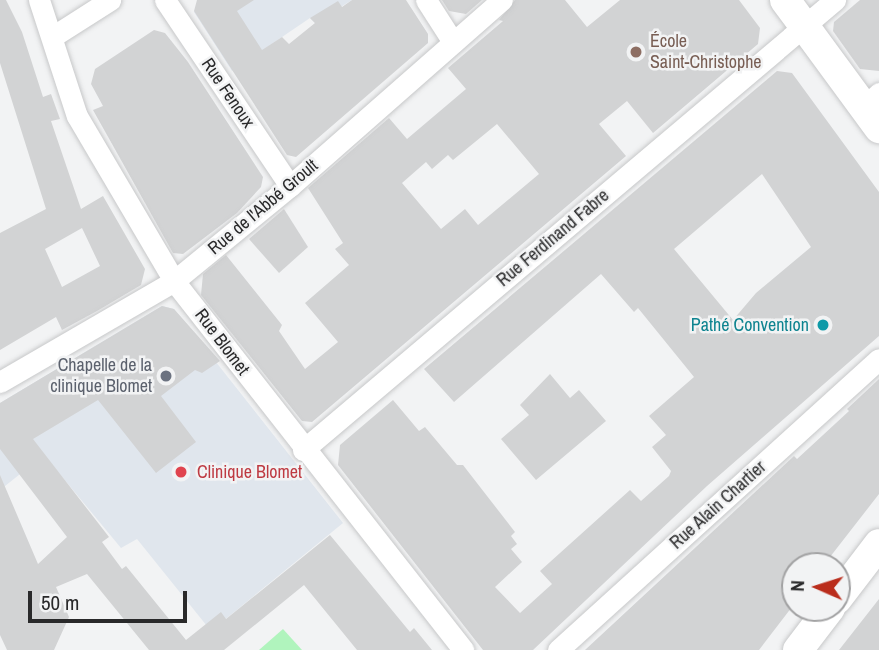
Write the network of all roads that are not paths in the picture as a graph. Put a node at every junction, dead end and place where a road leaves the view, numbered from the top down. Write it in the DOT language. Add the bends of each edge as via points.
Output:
graph roads {
  1 [pos="39,0"];
  2 [pos="110,0"];
  3 [pos="165,0"];
  4 [pos="426,0"];
  5 [pos="502,0"];
  6 [pos="785,0"];
  7 [pos="835,0"];
  8 [pos="803,26"];
  9 [pos="52,37"];
  10 [pos="453,42"];
  11 [pos="874,110"];
  12 [pos="290,187"];
  13 [pos="174,281"];
  14 [pos="879,359"];
  15 [pos="0,382"];
  16 [pos="303,450"];
  17 [pos="879,544"];
  18 [pos="851,581"];
  19 [pos="819,622"];
  20 [pos="463,650"];
  21 [pos="558,650"];
  22 [pos="798,650"];
  1 -- 9 [label="street, Rue Blomet"];
  2 -- 9 [label="street"];
  3 -- 12 [label="street, Rue Fenoux"];
  4 -- 10 [label="street"];
  5 -- 10 [label="street, Rue de l'Abbé Groult"];
  6 -- 8 [label="main road"];
  7 -- 8 [label="street, Rue Ferdinand Fabre"];
  8 -- 11 [label="main road"];
  8 -- 16 [label="street, Rue Ferdinand Fabre"];
  9 -- 13 [label="street, Rue Blomet" via="77,116"];
  10 -- 12 [label="street, Rue de l'Abbé Groult"];
  12 -- 13 [label="street, Rue de l'Abbé Groult"];
  13 -- 15 [label="street, Rue de l'Abbé Groult"];
  13 -- 16 [label="street, Rue Blomet"];
  14 -- 21 [label="street, Rue Alain Chartier"];
  16 -- 20 [label="street, Rue Blomet"];
  17 -- 18 [label="main road"];
  19 -- 22 [label="main road"];
}
